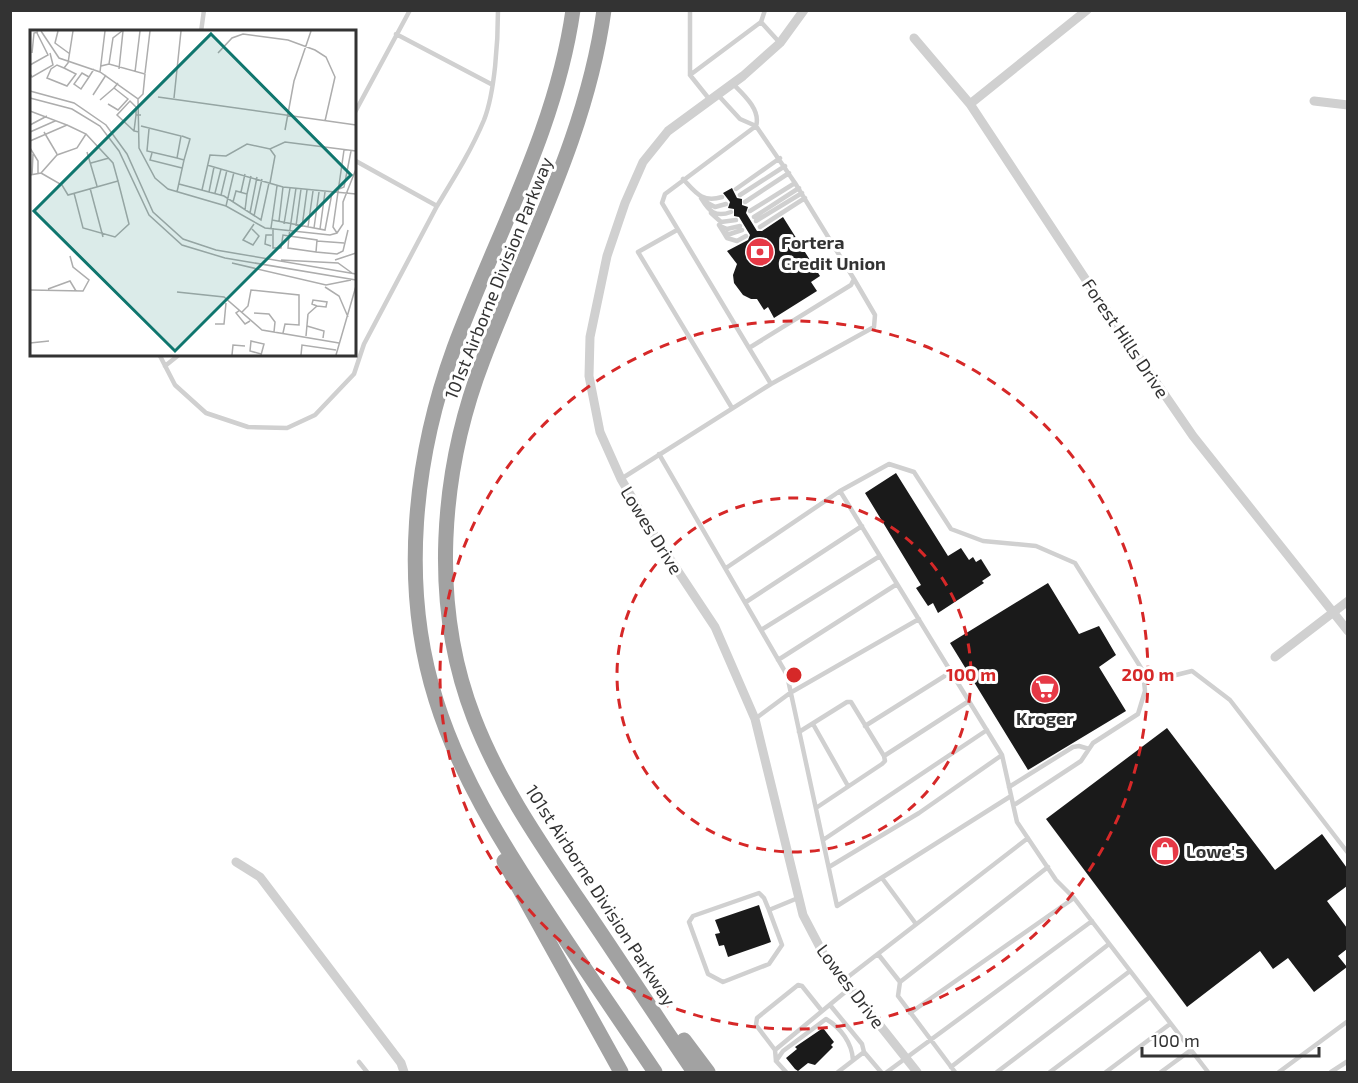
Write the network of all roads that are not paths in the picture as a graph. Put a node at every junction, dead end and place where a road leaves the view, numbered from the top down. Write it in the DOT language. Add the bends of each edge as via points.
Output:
graph roads {
  1 [pos="204,10"];
  2 [pos="410,10"];
  3 [pos="498,10"];
  4 [pos="573,10"];
  5 [pos="604,10"];
  6 [pos="690,10"];
  7 [pos="765,10"];
  8 [pos="804,10"];
  9 [pos="1087,10"];
  10 [pos="761,22"];
  11 [pos="201,30"];
  12 [pos="396,34"];
  13 [pos="914,38"];
  14 [pos="780,43"];
  15 [pos="690,75"];
  16 [pos="732,83"];
  17 [pos="490,84"];
  18 [pos="713,98"];
  19 [pos="1314,101"];
  20 [pos="970,104"];
  21 [pos="1347,105"];
  22 [pos="356,110"];
  23 [pos="756,126"];
  24 [pos="780,158"];
  25 [pos="356,161"];
  26 [pos="785,166"];
  27 [pos="789,173"];
  28 [pos="683,179"];
  29 [pos="798,188"];
  30 [pos="736,189"];
  31 [pos="740,195"];
  32 [pos="722,197"];
  33 [pos="700,198"];
  34 [pos="805,198"];
  35 [pos="745,202"];
  36 [pos="726,204"];
  37 [pos="437,206"];
  38 [pos="708,208"];
  39 [pos="750,211"];
  40 [pos="731,212"];
  41 [pos="755,219"];
  42 [pos="736,220"];
  43 [pos="717,222"];
  44 [pos="760,227"];
  45 [pos="677,230"];
  46 [pos="724,233"];
  47 [pos="746,236"];
  48 [pos="854,279"];
  49 [pos="749,348"];
  50 [pos="160,356"];
  51 [pos="178,356"];
  52 [pos="165,366"];
  53 [pos="771,384"];
  54 [pos="732,408"];
  55 [pos="659,454"];
  56 [pos="621,479"];
  57 [pos="840,491"];
  58 [pos="862,526"];
  59 [pos="880,556"];
  60 [pos="726,568"];
  61 [pos="897,584"];
  62 [pos="1347,601"];
  63 [pos="746,602"];
  64 [pos="1332,612"];
  65 [pos="919,619"];
  66 [pos="761,630"];
  67 [pos="1347,631"];
  68 [pos="1275,657"];
  69 [pos="778,660"];
  70 [pos="1143,671"];
  71 [pos="951,672"];
  72 [pos="790,693"];
  73 [pos="969,700"];
  74 [pos="755,718"];
  75 [pos="813,724"];
  76 [pos="866,726"];
  77 [pos="987,730"];
  78 [pos="799,732"];
  79 [pos="1089,749"];
  80 [pos="1002,755"];
  81 [pos="884,756"];
  82 [pos="848,786"];
  83 [pos="1010,787"];
  84 [pos="1011,796"];
  85 [pos="1014,805"];
  86 [pos="482,808"];
  87 [pos="816,808"];
  88 [pos="1028,838"];
  89 [pos="823,840"];
  90 [pos="1347,853"];
  91 [pos="236,862"];
  92 [pos="829,867"];
  93 [pos="1048,867"];
  94 [pos="882,878"];
  95 [pos="578,898"];
  96 [pos="798,898"];
  97 [pos="1074,898"];
  98 [pos="770,910"];
  99 [pos="1092,921"];
  100 [pos="916,924"];
  101 [pos="1109,944"];
  102 [pos="878,954"];
  103 [pos="1130,970"];
  104 [pos="844,980"];
  105 [pos="900,982"];
  106 [pos="850,988"];
  107 [pos="1150,997"];
  108 [pos="830,1005"];
  109 [pos="822,1011"];
  110 [pos="910,1013"];
  111 [pos="1347,1021"];
  112 [pos="1170,1024"];
  113 [pos="931,1040"];
  114 [pos="775,1050"];
  115 [pos="1191,1050"];
  116 [pos="864,1052"];
  117 [pos="906,1058"];
  118 [pos="776,1060"];
  119 [pos="853,1060"];
  120 [pos="1347,1061"];
  121 [pos="359,1062"];
  122 [pos="951,1067"];
  123 [pos="367,1072"];
  124 [pos="404,1072"];
  125 [pos="621,1072"];
  126 [pos="655,1072"];
  127 [pos="694,1072"];
  128 [pos="708,1072"];
  129 [pos="786,1072"];
  130 [pos="838,1072"];
  131 [pos="881,1072"];
  132 [pos="887,1072"];
  133 [pos="917,1072"];
  134 [pos="955,1072"];
  135 [pos="997,1072"];
  136 [pos="1050,1072"];
  137 [pos="1106,1072"];
  138 [pos="1161,1072"];
  139 [pos="1208,1072"];
  140 [pos="1279,1072"];
  141 [pos="1331,1072"];
  1 -- 11 [label="lane"];
  2 -- 12 [label="lane"];
  3 -- 17 [label="lane" via="498,43"];
  4 -- 86 [label="highway, 101st Airborne Division Parkway" via="567,51 536,152 442,385 418,497 417,589 428,669 449,736"];
  5 -- 95 [label="highway, 101st Airborne Division Parkway" via="574,138 466,409 453,464 446,525 446,585 454,642 474,719 518,807"];
  6 -- 15 [label="lane"];
  7 -- 10 [label="lane"];
  8 -- 14 [label="street, Lowes Drive"];
  9 -- 20 [label="street"];
  10 -- 14 [label="lane"];
  10 -- 15 [label="lane"];
  12 -- 17 [label="lane"];
  12 -- 22 [label="lane"];
  13 -- 20 [label="street, Forest Hills Drive"];
  14 -- 16 [label="street, Lowes Drive"];
  15 -- 18 [label="lane"];
  16 -- 18 [label="street, Lowes Drive"];
  16 -- 23 [label="lane" via="756,113"];
  17 -- 37 [label="lane" via="485,118"];
  18 -- 23 [label="lane"];
  18 -- 56 [label="street, Lowes Drive" via="668,131 644,162 607,256 590,337 589,376 600,432"];
  19 -- 21 [label="street"];
  20 -- 64 [label="street, Forest Hills Drive" via="1193,436"];
  23 -- 24 [label="lane"];
  23 -- 28 [label="lane"];
  24 -- 26 [label="lane"];
  24 -- 30 [label="lane"];
  25 -- 37 [label="lane"];
  26 -- 27 [label="lane"];
  26 -- 31 [label="lane"];
  27 -- 29 [label="lane"];
  27 -- 35 [label="lane"];
  28 -- 33 [label="lane"];
  28 -- 45 [label="lane" via="662,203"];
  29 -- 34 [label="lane"];
  29 -- 39 [label="lane"];
  29 -- 41 [label="lane"];
  32 -- 33 [label="lane" via="709,201"];
  33 -- 36 [label="lane" via="715,207"];
  33 -- 38 [label="lane"];
  34 -- 44 [label="lane"];
  34 -- 48 [label="lane"];
  37 -- 52 [label="lane" via="364,344 354,374 315,414 287,428 248,427 206,413 175,385"];
  38 -- 40 [label="lane" via="721,216"];
  38 -- 43 [label="lane"];
  42 -- 43 [label="lane"];
  43 -- 46 [label="lane"];
  43 -- 46 [label="lane" via="727,229 741,228"];
  45 -- 49 [label="lane"];
  45 -- 54 [label="lane" via="638,252"];
  46 -- 47 [label="lane" via="737,241"];
  48 -- 49 [label="lane" via="851,285"];
  48 -- 53 [label="lane" via="875,315 874,327"];
  49 -- 53 [label="lane"];
  50 -- 52 [label="lane"];
  51 -- 52 [label="lane"];
  53 -- 54 [label="lane"];
  54 -- 55 [label="lane"];
  55 -- 56 [label="lane"];
  55 -- 60 [label="lane"];
  56 -- 74 [label="street, Lowes Drive" via="715,627"];
  57 -- 58 [label="lane"];
  57 -- 60 [label="lane"];
  57 -- 70 [label="lane" via="889,464 914,472 951,529 983,541 1036,546 1075,563"];
  58 -- 59 [label="lane"];
  58 -- 63 [label="lane"];
  59 -- 61 [label="lane"];
  59 -- 66 [label="lane"];
  60 -- 63 [label="lane"];
  61 -- 65 [label="lane"];
  61 -- 69 [label="lane"];
  62 -- 64 [label="street"];
  63 -- 66 [label="lane"];
  64 -- 67 [label="street, Forest Hills Drive"];
  64 -- 68 [label="street"];
  65 -- 71 [label="lane"];
  65 -- 72 [label="lane"];
  66 -- 69 [label="lane"];
  69 -- 72 [label="lane" via="787,675"];
  70 -- 79 [label="lane" via="1145,691 1138,714 1093,742"];
  70 -- 90 [label="lane" via="1164,678 1192,671 1230,700"];
  71 -- 73 [label="lane"];
  71 -- 76 [label="lane"];
  72 -- 74 [label="lane"];
  72 -- 78 [label="lane"];
  73 -- 77 [label="lane"];
  73 -- 81 [label="lane"];
  74 -- 96 [label="street, Lowes Drive"];
  75 -- 76 [label="lane" via="851,702"];
  75 -- 78 [label="lane"];
  75 -- 82 [label="lane"];
  76 -- 81 [label="lane"];
  77 -- 80 [label="lane"];
  77 -- 89 [label="lane"];
  78 -- 87 [label="lane"];
  79 -- 83 [label="lane" via="1073,747"];
  79 -- 85 [label="lane" via="1081,761"];
  80 -- 83 [label="lane"];
  80 -- 92 [label="lane" via="919,813"];
  81 -- 82 [label="lane" via="882,764"];
  82 -- 87 [label="lane"];
  83 -- 84 [label="lane"];
  84 -- 85 [label="lane"];
  84 -- 94 [label="lane"];
  85 -- 88 [label="lane" via="1017,822"];
  86 -- 125 [label="highway" via="509,872"];
  86 -- 126 [label="highway, 101st Airborne Division Parkway"];
  87 -- 89 [label="lane"];
  88 -- 93 [label="lane"];
  88 -- 100 [label="lane"];
  89 -- 92 [label="lane"];
  91 -- 124 [label="street" via="260,877"];
  92 -- 94 [label="lane" via="837,906"];
  93 -- 97 [label="lane"];
  93 -- 105 [label="lane"];
  94 -- 100 [label="lane"];
  95 -- 127 [label="highway, 101st Airborne Division Parkway"];
  95 -- 128 [label="highway"];
  96 -- 98 [label="lane"];
  96 -- 104 [label="street, Lowes Drive" via="824,955"];
  97 -- 99 [label="lane"];
  97 -- 110 [label="lane"];
  98 -- 98 [label="lane" via="759,893 693,916 689,922 708,974 723,982 769,964 782,945"];
  99 -- 101 [label="lane"];
  99 -- 113 [label="lane"];
  100 -- 102 [label="lane"];
  101 -- 103 [label="lane"];
  101 -- 122 [label="lane"];
  102 -- 104 [label="lane"];
  102 -- 105 [label="lane"];
  103 -- 107 [label="lane"];
  103 -- 135 [label="lane"];
  104 -- 106 [label="street, Lowes Drive"];
  105 -- 110 [label="lane" via="898,996"];
  106 -- 108 [label="lane"];
  106 -- 117 [label="street, Lowes Drive"];
  107 -- 112 [label="lane"];
  107 -- 136 [label="lane"];
  108 -- 109 [label="lane"];
  108 -- 116 [label="lane" via="862,1044"];
  109 -- 114 [label="lane"];
  109 -- 114 [label="lane" via="802,986 765,1011 756,1025"];
  110 -- 113 [label="lane"];
  111 -- 140 [label="lane"];
  112 -- 115 [label="lane"];
  112 -- 137 [label="lane"];
  113 -- 117 [label="lane"];
  113 -- 122 [label="lane"];
  114 -- 118 [label="lane"];
  115 -- 138 [label="lane"];
  115 -- 139 [label="lane"];
  116 -- 119 [label="lane"];
  116 -- 131 [label="lane"];
  117 -- 132 [label="lane"];
  117 -- 133 [label="street, Lowes Drive"];
  118 -- 119 [label="lane" via="826,1019 843,1034"];
  118 -- 129 [label="lane"];
  119 -- 130 [label="lane"];
  120 -- 141 [label="lane"];
  121 -- 123 [label="lane"];
  122 -- 134 [label="lane"];
}
